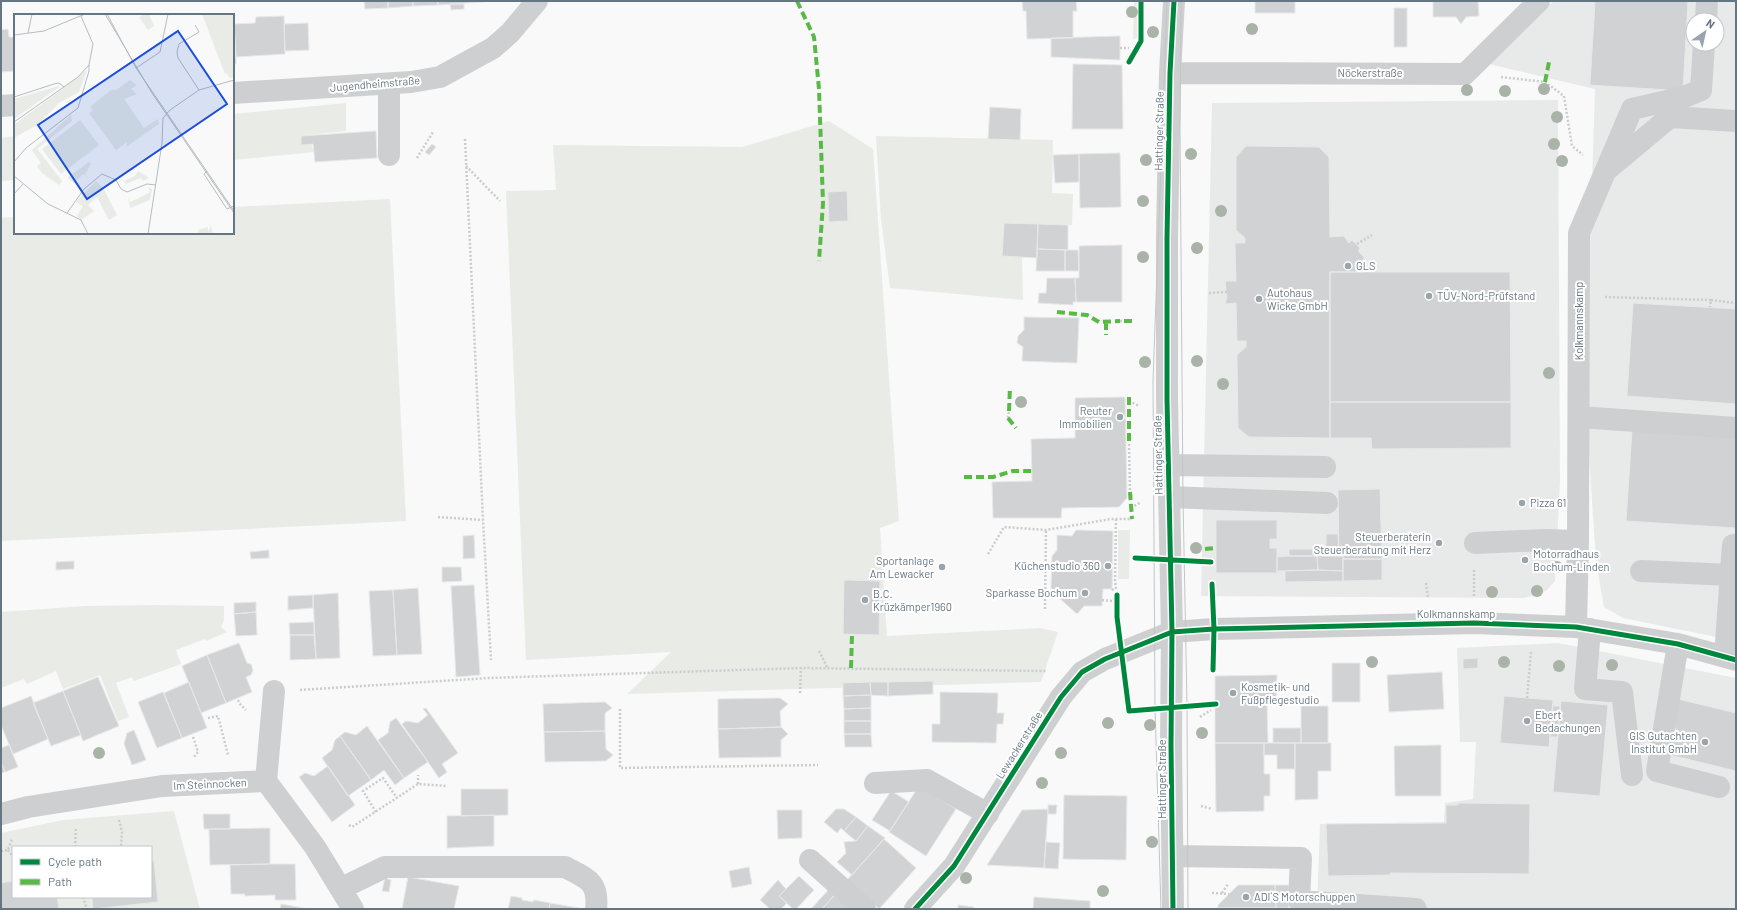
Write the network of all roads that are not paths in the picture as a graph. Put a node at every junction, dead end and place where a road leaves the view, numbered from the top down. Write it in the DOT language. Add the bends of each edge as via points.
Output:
graph roads {
  1 [pos="537,1"];
  2 [pos="1174,1"];
  3 [pos="1539,1"];
  4 [pos="1707,1"];
  5 [pos="1706,12"];
  6 [pos="1703,52"];
  7 [pos="1170,73"];
  8 [pos="389,84"];
  9 [pos="234,93"];
  10 [pos="14,105"];
  11 [pos="1,106"];
  12 [pos="1736,121"];
  13 [pos="389,155"];
  14 [pos="1605,172"];
  15 [pos="1579,418"];
  16 [pos="1736,428"];
  17 [pos="1169,465"];
  18 [pos="1325,467"];
  19 [pos="1169,497"];
  20 [pos="1327,503"];
  21 [pos="1578,541"];
  22 [pos="1475,543"];
  23 [pos="1733,545"];
  24 [pos="1641,571"];
  25 [pos="1732,575"];
  26 [pos="1733,608"];
  27 [pos="1583,628"];
  28 [pos="1172,632"];
  29 [pos="1678,644"];
  30 [pos="1731,658"];
  31 [pos="274,691"];
  32 [pos="1632,775"];
  33 [pos="266,781"];
  34 [pos="875,783"];
  35 [pos="1719,787"];
  36 [pos="1,814"];
  37 [pos="988,814"];
  38 [pos="1173,856"];
  39 [pos="810,860"];
  40 [pos="342,888"];
  41 [pos="354,909"];
  42 [pos="596,909"];
  43 [pos="865,909"];
  44 [pos="915,909"];
  45 [pos="1173,909"];
  46 [pos="1416,909"];
  1 -- 8 [label="street, Jugendheimstraße" via="505,38 464,64 440,77"];
  2 -- 7 [label="street, Hattinger Straße"];
  3 -- 7 [label="street, Nöckerstraße" via="1465,74"];
  4 -- 5 [label="street"];
  6 -- 14 [label="street" via="1701,90 1632,110"];
  7 -- 17 [label="street, Hattinger Straße" via="1167,273"];
  8 -- 9 [label="street, Jugendheimstraße"];
  8 -- 13 [label="street"];
  10 -- 11 [label="street"];
  12 -- 14 [label="street, Kolkmannskamp" via="1670,117"];
  14 -- 15 [label="street, Kolkmannskamp" via="1580,233"];
  15 -- 16 [label="street"];
  15 -- 21 [label="street, Kolkmannskamp"];
  17 -- 18 [label="street"];
  17 -- 19 [label="street, Hattinger Straße"];
  19 -- 20 [label="street"];
  19 -- 28 [label="street, Hattinger Straße"];
  21 -- 22 [label="street"];
  21 -- 27 [label="street, Kolkmannskamp"];
  23 -- 25 [label="street"];
  24 -- 25 [label="street"];
  25 -- 26 [label="street"];
  26 -- 30 [label="street"];
  27 -- 28 [label="street, Kolkmannskamp" via="1474,623"];
  27 -- 29 [label="street, Kolkmannskamp"];
  27 -- 32 [label="street" via="1584,689 1622,692"];
  28 -- 37 [label="street, Lewackerstraße" via="1105,659 1082,672 1061,697"];
  28 -- 38 [label="street, Hattinger Straße"];
  29 -- 30 [label="street, Kolkmannskamp"];
  29 -- 35 [label="street" via="1657,771"];
  31 -- 33 [label="street"];
  33 -- 36 [label="street, Im Steinnocken" via="162,786 28,807"];
  33 -- 40 [label="street"];
  34 -- 37 [label="street" via="927,780"];
  37 -- 44 [label="street, Lewackerstraße" via="954,866"];
  38 -- 45 [label="street, Hattinger Straße"];
  38 -- 46 [label="street" via="1301,858 1299,901"];
  39 -- 43 [label="street"];
  40 -- 41 [label="street"];
  40 -- 42 [label="street" via="385,867 565,867 589,880 597,895"];
}
